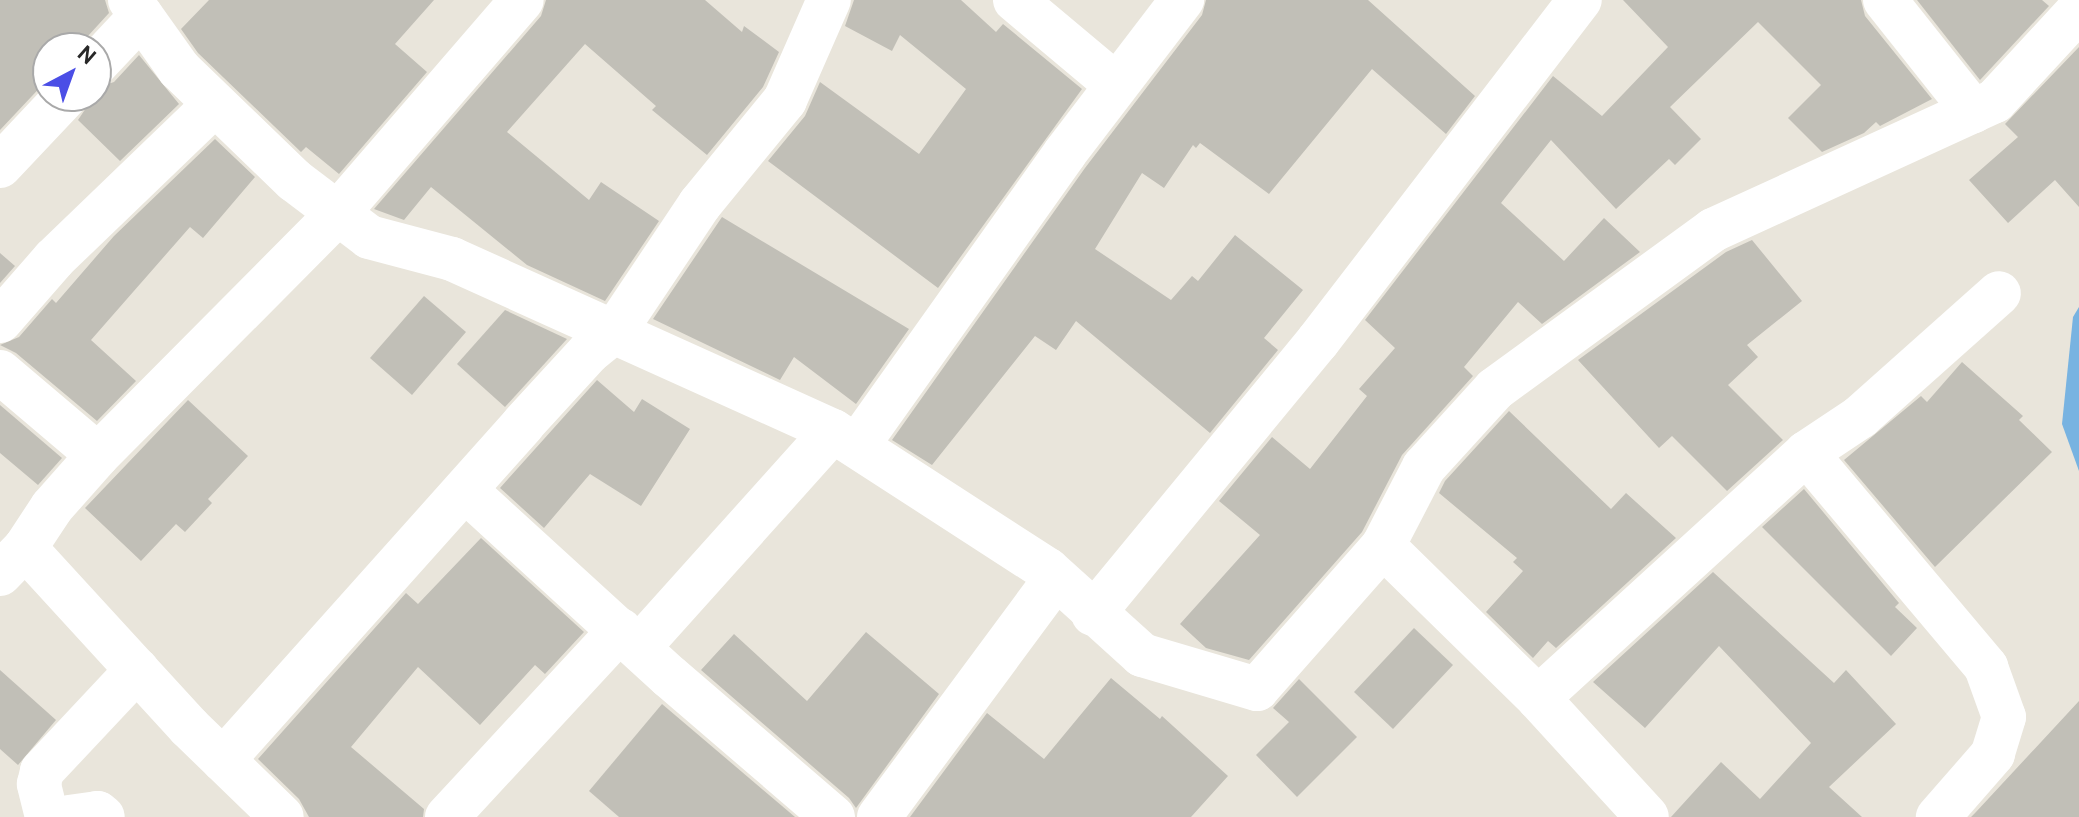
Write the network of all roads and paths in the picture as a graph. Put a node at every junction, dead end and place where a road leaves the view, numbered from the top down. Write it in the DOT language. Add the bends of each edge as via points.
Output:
graph roads {
  1 [pos="522,0"];
  2 [pos="829,0"];
  3 [pos="1015,0"];
  4 [pos="1182,0"];
  5 [pos="1580,0"];
  6 [pos="1885,0"];
  7 [pos="135,8"];
  8 [pos="2079,10"];
  9 [pos="112,41"];
  10 [pos="1115,84"];
  11 [pos="215,104"];
  12 [pos="1973,111"];
  13 [pos="51,112"];
  14 [pos="0,166"];
  15 [pos="338,213"];
  16 [pos="1999,293"];
  17 [pos="0,321"];
  18 [pos="615,331"];
  19 [pos="0,372"];
  20 [pos="845,438"];
  21 [pos="1806,453"];
  22 [pos="98,455"];
  23 [pos="465,490"];
  24 [pos="1383,546"];
  25 [pos="12,561"];
  26 [pos="1056,578"];
  27 [pos="1093,614"];
  28 [pos="629,638"];
  29 [pos="137,670"];
  30 [pos="1538,698"];
  31 [pos="223,760"];
  32 [pos="47,817"];
  33 [pos="69,817"];
  34 [pos="103,817"];
  35 [pos="282,817"];
  36 [pos="447,817"];
  37 [pos="833,817"];
  38 [pos="879,817"];
  39 [pos="1647,817"];
  40 [pos="1938,817"];
  1 -- 15 [label="street"];
  2 -- 18 [label="street" via="785,100 700,204"];
  3 -- 10 [label="street"];
  4 -- 10 [label="street"];
  5 -- 27 [label="street" via="1318,341"];
  6 -- 12 [label="street"];
  7 -- 9 [label="street"];
  7 -- 11 [label="street" via="179,69"];
  8 -- 12 [label="street" via="1995,101"];
  10 -- 20 [label="street"];
  11 -- 15 [label="street" via="294,180"];
  11 -- 17 [label="street" via="54,259"];
  12 -- 24 [label="street" via="1713,230 1495,389 1424,467"];
  13 -- 14 [label="street"];
  15 -- 18 [label="street" via="369,237 452,259"];
  15 -- 22 [label="street"];
  16 -- 21 [label="street" via="1860,417"];
  18 -- 20 [label="street"];
  18 -- 23 [label="street" via="589,352"];
  19 -- 22 [label="street"];
  20 -- 26 [label="street"];
  20 -- 28 [label="street"];
  21 -- 30 [label="street"];
  21 -- 40 [label="street" via="1986,667 2004,717 1993,754"];
  22 -- 25 [label="street"];
  23 -- 28 [label="street"];
  23 -- 31 [label="street"];
  24 -- 27 [label="street" via="1257,689 1142,655"];
  24 -- 30 [label="street"];
  25 -- 29 [label="street"];
  26 -- 27 [label="street"];
  26 -- 38 [label="street"];
  28 -- 36 [label="street"];
  28 -- 37 [label="street"];
  29 -- 31 [label="street"];
  29 -- 32 [label="street" via="42,771 39,784"];
  30 -- 39 [label="street"];
  31 -- 35 [label="street"];
  33 -- 34 [label="street"];
}
